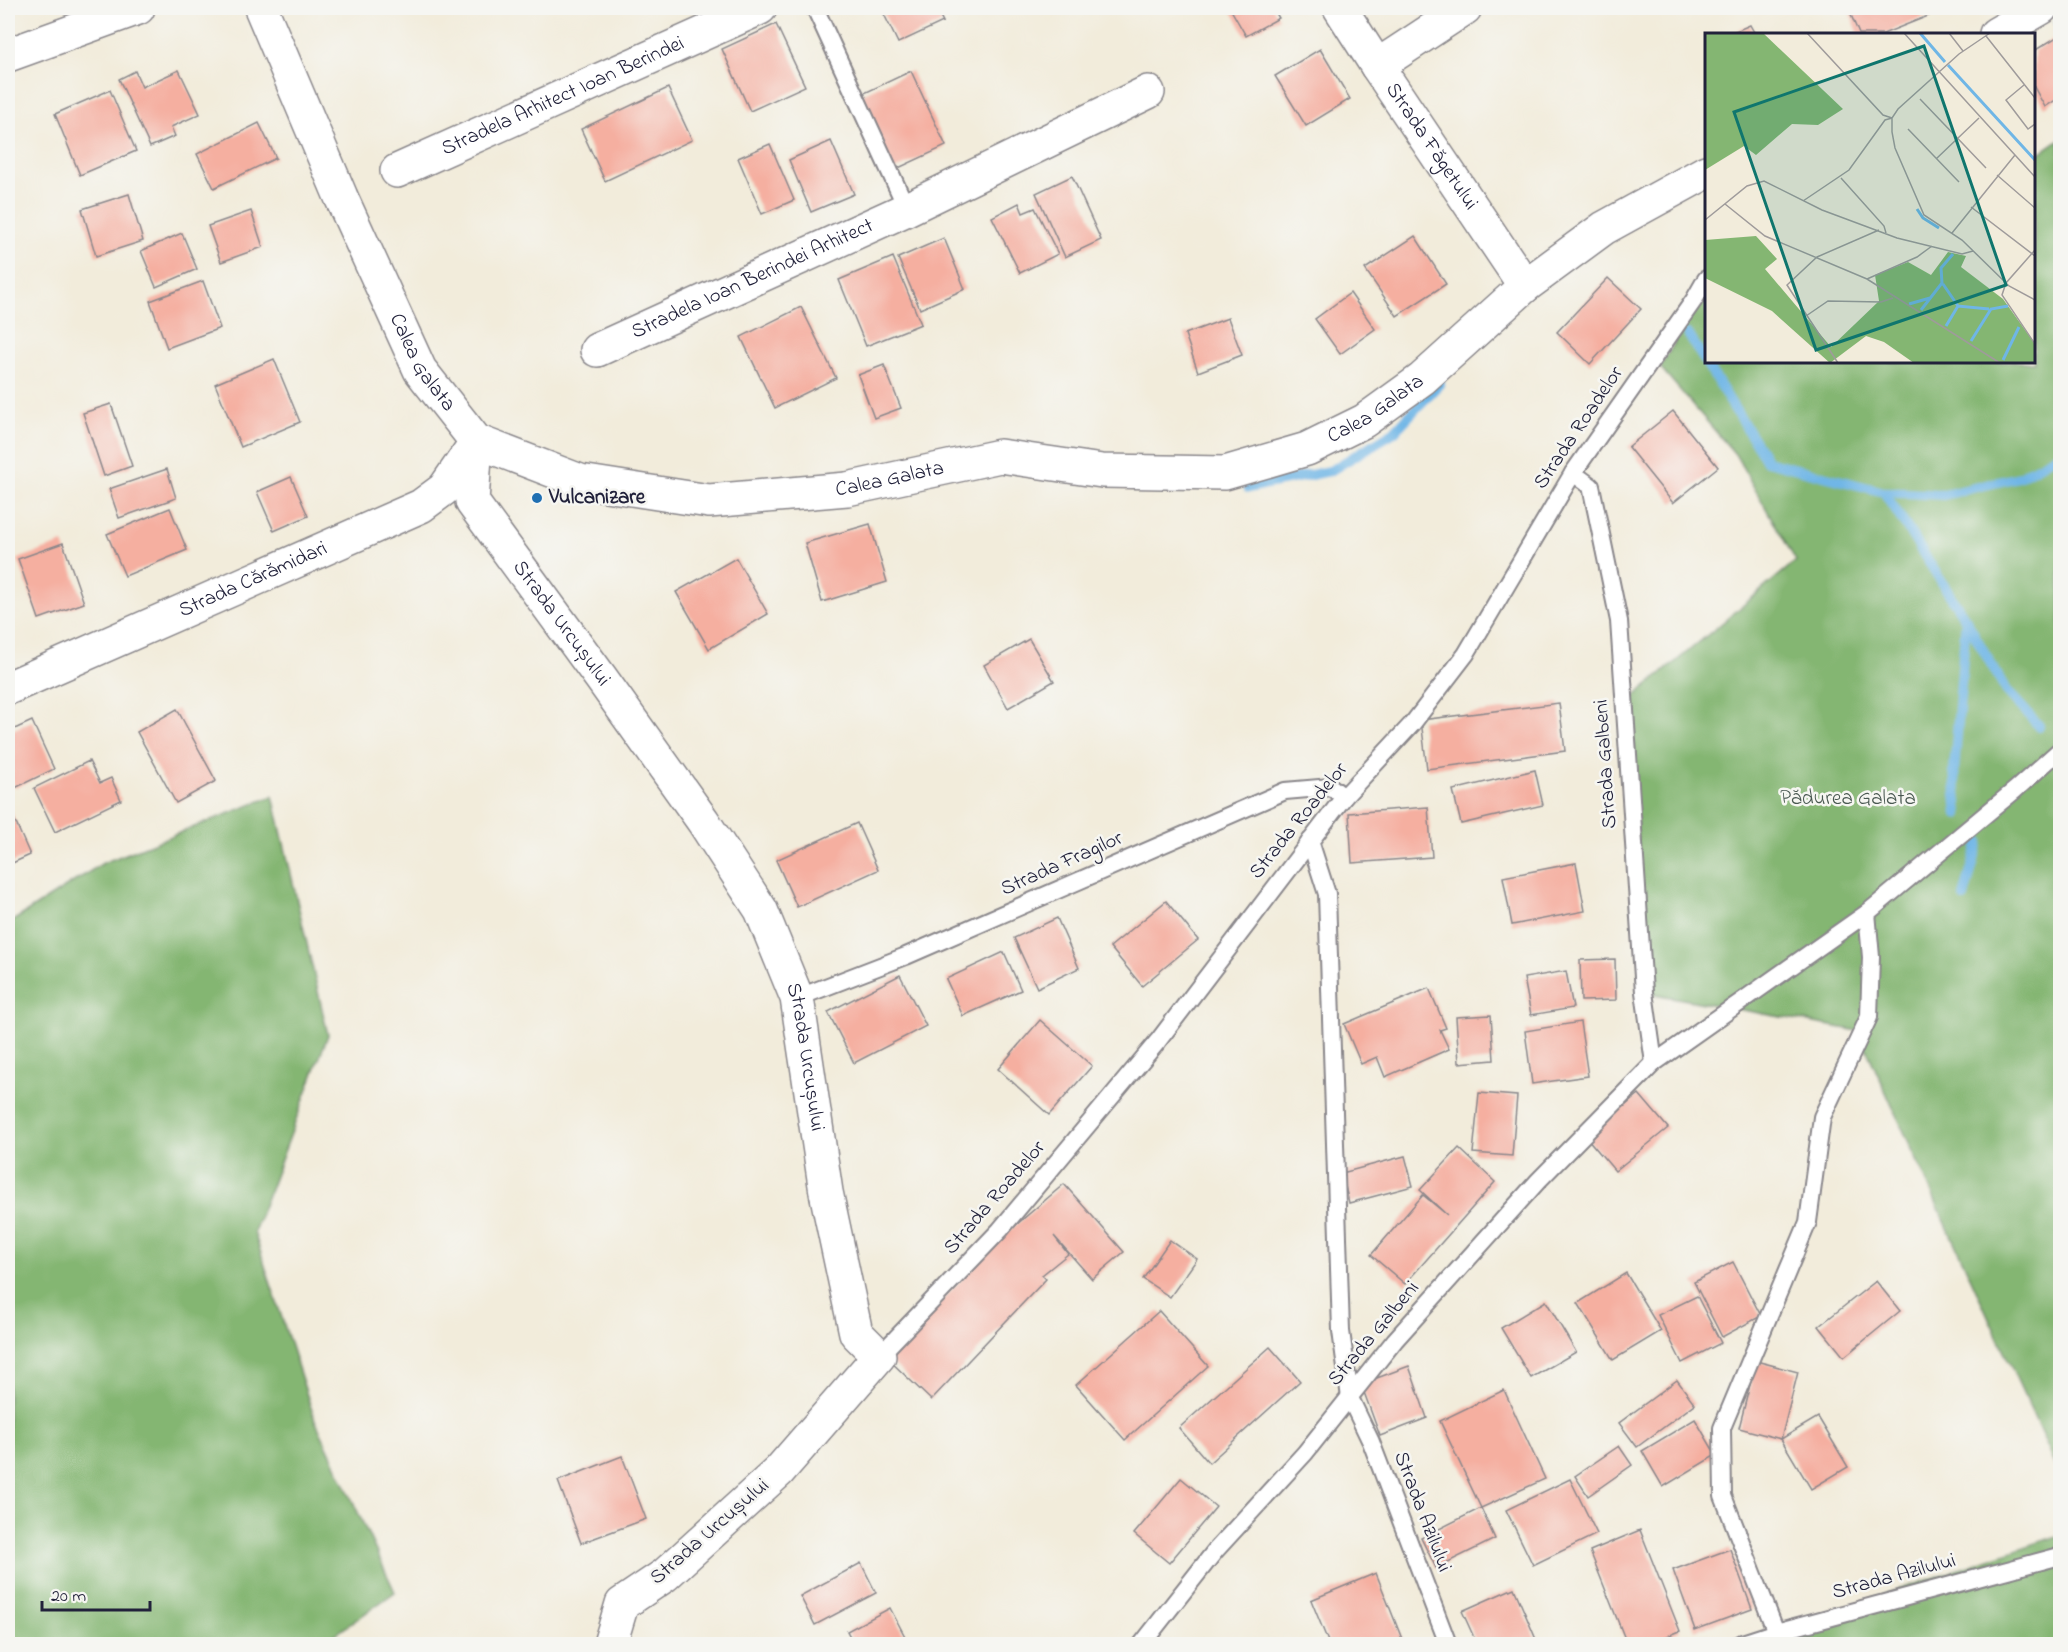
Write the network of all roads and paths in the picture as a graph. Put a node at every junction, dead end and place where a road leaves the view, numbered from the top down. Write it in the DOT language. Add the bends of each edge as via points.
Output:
graph roads {
  1 [pos="138,8"];
  2 [pos="261,8"];
  3 [pos="760,8"];
  4 [pos="815,8"];
  5 [pos="1340,8"];
  6 [pos="1465,8"];
  7 [pos="2041,8"];
  8 [pos="1998,33"];
  9 [pos="8,55"];
  10 [pos="1377,66"];
  11 [pos="1148,92"];
  12 [pos="398,171"];
  13 [pos="1705,173"];
  14 [pos="907,208"];
  15 [pos="1705,282"];
  16 [pos="1525,286"];
  17 [pos="597,350"];
  18 [pos="476,441"];
  19 [pos="1573,473"];
  20 [pos="8,688"];
  21 [pos="2061,750"];
  22 [pos="1344,797"];
  23 [pos="1310,841"];
  24 [pos="1867,913"];
  25 [pos="797,998"];
  26 [pos="1654,1064"];
  27 [pos="879,1356"];
  28 [pos="1350,1398"];
  29 [pos="2061,1556"];
  30 [pos="1776,1632"];
  31 [pos="610,1644"];
  32 [pos="1142,1644"];
  33 [pos="1448,1644"];
  34 [pos="1739,1644"];
  1 -- 9 [label="street"];
  2 -- 18 [label="street, Calea Galata" via="420,370"];
  3 -- 12 [label="street, Stradela Arhitect Ioan Berindei"];
  4 -- 14 [label="lane"];
  5 -- 10 [label="street, Strada Făgetului"];
  6 -- 10 [label="street"];
  7 -- 8 [label="street"];
  10 -- 16 [label="street, Strada Făgetului"];
  11 -- 14 [label="street, Stradela Ioan Berindei Arhitect"];
  13 -- 16 [label="street, Calea Galata" via="1604,228"];
  14 -- 17 [label="street, Stradela Ioan Berindei Arhitect"];
  15 -- 19 [label="lane, Strada Roadelor"];
  16 -- 18 [label="street, Calea Galata" via="1422,379 1364,422 1307,449 1225,473 1102,471 1000,456 847,489 709,501 580,481"];
  18 -- 20 [label="street, Strada Cărămidari" via="444,489 422,506"];
  18 -- 25 [label="street, Strada Urcușului" via="472,502 716,841 760,910"];
  19 -- 22 [label="lane, Strada Roadelor" via="1466,654 1413,723"];
  19 -- 26 [label="lane, Strada Galbeni" via="1591,486 1619,621 1643,981"];
  21 -- 24 [label="lane, Strada Galbeni"];
  22 -- 23 [label="lane, Strada Roadelor"];
  22 -- 25 [label="lane, Strada Fragilor" via="1331,787 1285,791 906,956"];
  23 -- 27 [label="lane, Strada Roadelor" via="1150,1050 1000,1230"];
  23 -- 28 [label="lane" via="1327,894 1341,1331"];
  24 -- 26 [label="lane, Strada Galbeni"];
  24 -- 30 [label="lane" via="1871,957 1869,1017 1822,1117 1808,1222 1722,1428 1723,1496"];
  25 -- 27 [label="street, Strada Urcușului" via="826,1192 856,1334"];
  26 -- 28 [label="lane, Strada Galbeni" via="1538,1181 1395,1340"];
  27 -- 31 [label="street, Strada Urcușului" via="779,1472 665,1575 622,1604"];
  28 -- 32 [label="lane, Strada Galbeni" via="1215,1551"];
  28 -- 33 [label="lane, Strada Azilului" via="1371,1442"];
  29 -- 30 [label="lane, Strada Azilului"];
  30 -- 34 [label="lane, Strada Azilului"];
}
